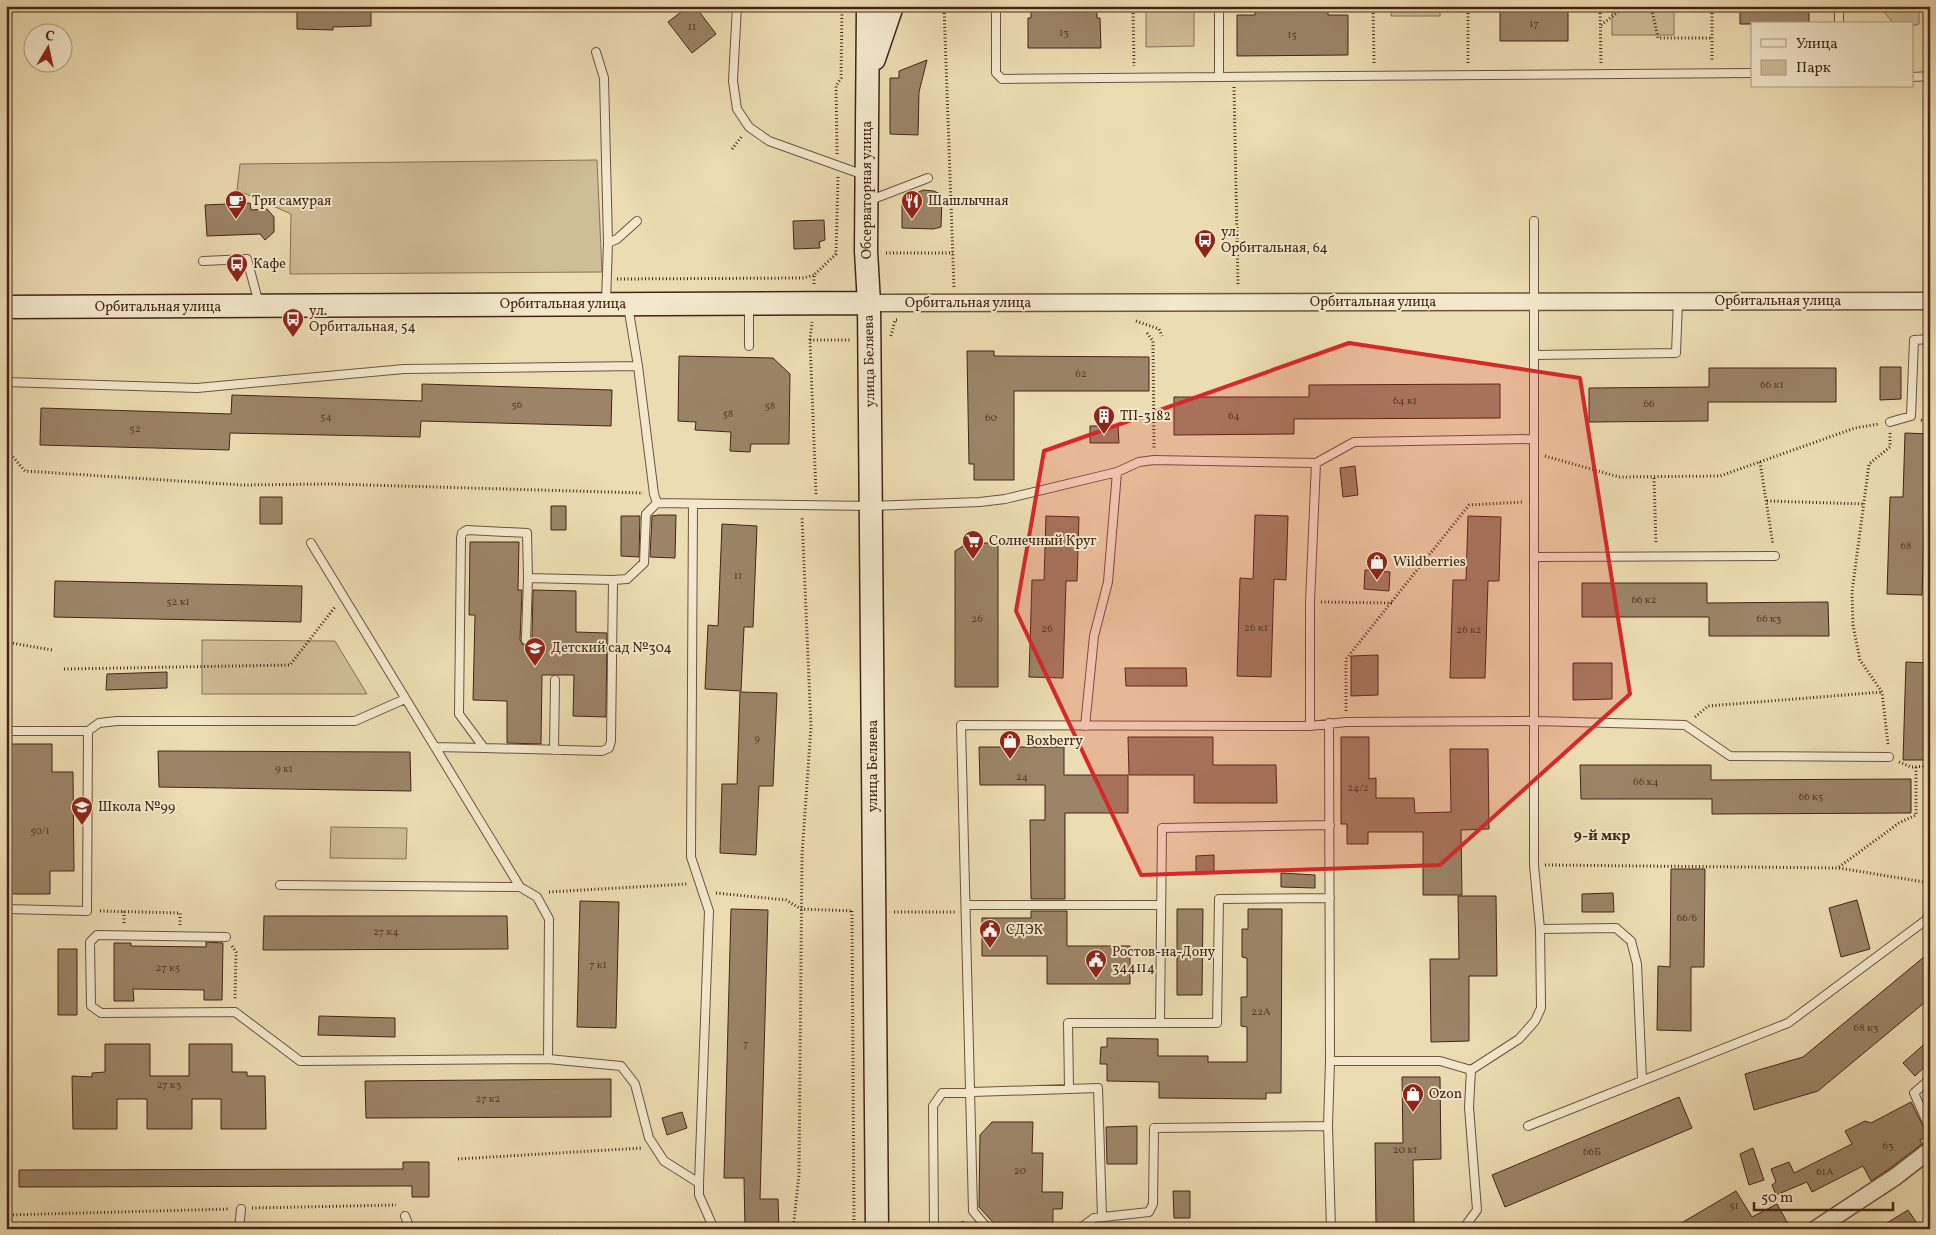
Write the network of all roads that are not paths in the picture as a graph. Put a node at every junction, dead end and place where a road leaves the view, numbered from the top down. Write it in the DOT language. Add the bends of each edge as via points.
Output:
graph roads {
  1 [pos="736,6"];
  2 [pos="868,6"];
  3 [pos="892,6"];
  4 [pos="996,6"];
  5 [pos="1219,6"];
  6 [pos="1839,6"];
  7 [pos="1839,22"];
  8 [pos="596,52"];
  9 [pos="1751,73"];
  10 [pos="868,76"];
  11 [pos="1930,76"];
  12 [pos="1219,77"];
  13 [pos="1914,77"];
  14 [pos="866,176"];
  15 [pos="928,178"];
  16 [pos="866,202"];
  17 [pos="638,221"];
  18 [pos="1534,221"];
  19 [pos="608,243"];
  20 [pos="203,261"];
  21 [pos="1930,301"];
  22 [pos="1534,302"];
  23 [pos="1678,302"];
  24 [pos="606,304"];
  25 [pos="628,304"];
  26 [pos="749,304"];
  27 [pos="869,304"];
  28 [pos="260,306"];
  29 [pos="6,307"];
  30 [pos="1930,339"];
  31 [pos="749,346"];
  32 [pos="1534,355"];
  33 [pos="638,366"];
  34 [pos="6,382"];
  35 [pos="1890,422"];
  36 [pos="1533,439"];
  37 [pos="1316,463"];
  38 [pos="1117,472"];
  39 [pos="657,503"];
  40 [pos="693,504"];
  41 [pos="871,506"];
  42 [pos="311,543"];
  43 [pos="1774,556"];
  44 [pos="1534,557"];
  45 [pos="528,578"];
  46 [pos="613,580"];
  47 [pos="526,640"];
  48 [pos="555,680"];
  49 [pos="405,699"];
  50 [pos="1535,721"];
  51 [pos="1329,723"];
  52 [pos="1085,726"];
  53 [pos="1310,726"];
  54 [pos="6,731"];
  55 [pos="88,731"];
  56 [pos="435,747"];
  57 [pos="484,748"];
  58 [pos="554,750"];
  59 [pos="1889,757"];
  60 [pos="1330,825"];
  61 [pos="280,885"];
  62 [pos="520,887"];
  63 [pos="1330,898"];
  64 [pos="1161,905"];
  65 [pos="966,908"];
  66 [pos="6,909"];
  67 [pos="1930,912"];
  68 [pos="1540,929"];
  69 [pos="226,936"];
  70 [pos="1160,1023"];
  71 [pos="548,1059"];
  72 [pos="1330,1061"];
  73 [pos="1471,1070"];
  74 [pos="1642,1079"];
  75 [pos="1930,1079"];
  76 [pos="1069,1088"];
  77 [pos="970,1091"];
  78 [pos="1328,1126"];
  79 [pos="1528,1126"];
  80 [pos="1930,1128"];
  81 [pos="1930,1150"];
  82 [pos="699,1183"];
  83 [pos="241,1209"];
  84 [pos="405,1216"];
  85 [pos="1102,1217"];
  86 [pos="714,1228"];
  87 [pos="239,1229"];
  88 [pos="410,1229"];
  89 [pos="598,1229"];
  90 [pos="877,1229"];
  91 [pos="934,1229"];
  92 [pos="988,1229"];
  93 [pos="1079,1229"];
  94 [pos="1331,1229"];
  95 [pos="1463,1229"];
  96 [pos="1816,1229"];
  1 -- 14 [label="lane" via="733,81 737,109 748,127 769,141"];
  2 -- 10 [label="main road, Обсерваторная улица"];
  3 -- 10 [label="main road, Обсерваторная улица"];
  4 -- 12 [label="lane" via="998,77 1002,79"];
  5 -- 12 [label="lane"];
  6 -- 7 [label="lane"];
  8 -- 19 [label="lane" via="604,78"];
  9 -- 12 [label="lane"];
  10 -- 14 [label="main road, Обсерваторная улица"];
  11 -- 13 [label="lane"];
  14 -- 16 [label="main road, Обсерваторная улица"];
  15 -- 16 [label="lane"];
  16 -- 27 [label="main road, Обсерваторная улица"];
  17 -- 19 [label="lane"];
  18 -- 22 [label="lane"];
  19 -- 24 [label="lane"];
  20 -- 28 [label="lane" via="247,259"];
  21 -- 23 [label="street, Орбитальная улица"];
  22 -- 23 [label="street, Орбитальная улица"];
  22 -- 27 [label="street, Орбитальная улица"];
  22 -- 32 [label="lane"];
  23 -- 32 [label="lane" via="1676,353"];
  24 -- 25 [label="main road, Орбитальная улица"];
  24 -- 28 [label="main road, Орбитальная улица"];
  25 -- 26 [label="main road, Орбитальная улица"];
  25 -- 33 [label="lane"];
  26 -- 27 [label="main road, Орбитальная улица"];
  26 -- 31 [label="lane"];
  27 -- 41 [label="main road, улица Беляева"];
  28 -- 29 [label="main road, Орбитальная улица"];
  30 -- 35 [label="lane" via="1914,340 1911,416"];
  32 -- 36 [label="lane"];
  33 -- 34 [label="lane" via="404,369 197,388"];
  33 -- 39 [label="lane"];
  36 -- 37 [label="lane" via="1354,442"];
  36 -- 44 [label="lane"];
  37 -- 38 [label="lane" via="1154,460 1138,462"];
  37 -- 53 [label="lane" via="1310,602"];
  38 -- 41 [label="lane" via="1005,499"];
  38 -- 52 [label="lane" via="1108,582 1094,636"];
  39 -- 40 [label="lane"];
  39 -- 46 [label="lane" via="646,514 644,563 627,579"];
  40 -- 41 [label="lane"];
  40 -- 82 [label="lane" via="691,857 709,910"];
  41 -- 90 [label="main road, улица Беляева"];
  42 -- 49 [label="lane"];
  43 -- 44 [label="lane"];
  44 -- 50 [label="lane"];
  45 -- 46 [label="lane"];
  45 -- 47 [label="lane"];
  45 -- 57 [label="lane" via="527,533 467,530 462,533 459,714"];
  46 -- 58 [label="lane" via="609,748 602,751"];
  48 -- 58 [label="lane"];
  49 -- 55 [label="lane" via="354,720 117,721 99,723"];
  49 -- 56 [label="lane"];
  50 -- 51 [label="lane"];
  50 -- 59 [label="lane" via="1685,725 1730,756"];
  50 -- 68 [label="lane" via="1534,865"];
  51 -- 53 [label="lane"];
  51 -- 60 [label="lane"];
  52 -- 53 [label="lane"];
  52 -- 65 [label="lane" via="961,725"];
  54 -- 55 [label="lane"];
  55 -- 66 [label="lane" via="87,911"];
  56 -- 57 [label="lane"];
  56 -- 62 [label="lane"];
  57 -- 58 [label="lane"];
  60 -- 63 [label="lane"];
  60 -- 64 [label="lane" via="1162,828"];
  61 -- 62 [label="lane"];
  62 -- 71 [label="lane" via="537,897 550,919"];
  63 -- 70 [label="lane" via="1219,899 1216,1023"];
  63 -- 72 [label="lane"];
  64 -- 65 [label="lane"];
  64 -- 70 [label="lane"];
  65 -- 77 [label="lane"];
  67 -- 74 [label="lane" via="1926,920 1788,1023"];
  68 -- 73 [label="lane" via="1541,1008 1535,1021 1519,1039"];
  68 -- 74 [label="lane" via="1616,928 1631,941 1637,964"];
  69 -- 71 [label="lane" via="97,935 90,942 90,1006 101,1013 235,1012 300,1061"];
  70 -- 76 [label="lane" via="1068,1023"];
  71 -- 82 [label="lane" via="621,1066 635,1084 649,1138 664,1161"];
  72 -- 73 [label="lane" via="1440,1061"];
  72 -- 78 [label="lane"];
  73 -- 95 [label="lane" via="1469,1107 1477,1210"];
  74 -- 79 [label="lane"];
  75 -- 80 [label="lane" via="1914,1092"];
  76 -- 77 [label="lane"];
  76 -- 85 [label="lane" via="1098,1088"];
  77 -- 91 [label="lane" via="942,1093 932,1106"];
  77 -- 92 [label="lane" via="972,1211"];
  78 -- 85 [label="lane" via="1154,1128 1153,1204 1149,1212"];
  78 -- 94 [label="lane"];
  81 -- 96 [label="street"];
  82 -- 86 [label="lane" via="699,1195"];
  83 -- 87 [label="lane"];
  84 -- 88 [label="lane"];
  85 -- 93 [label="lane" via="1094,1218"];
  86 -- 89 [label="lane"];
}
